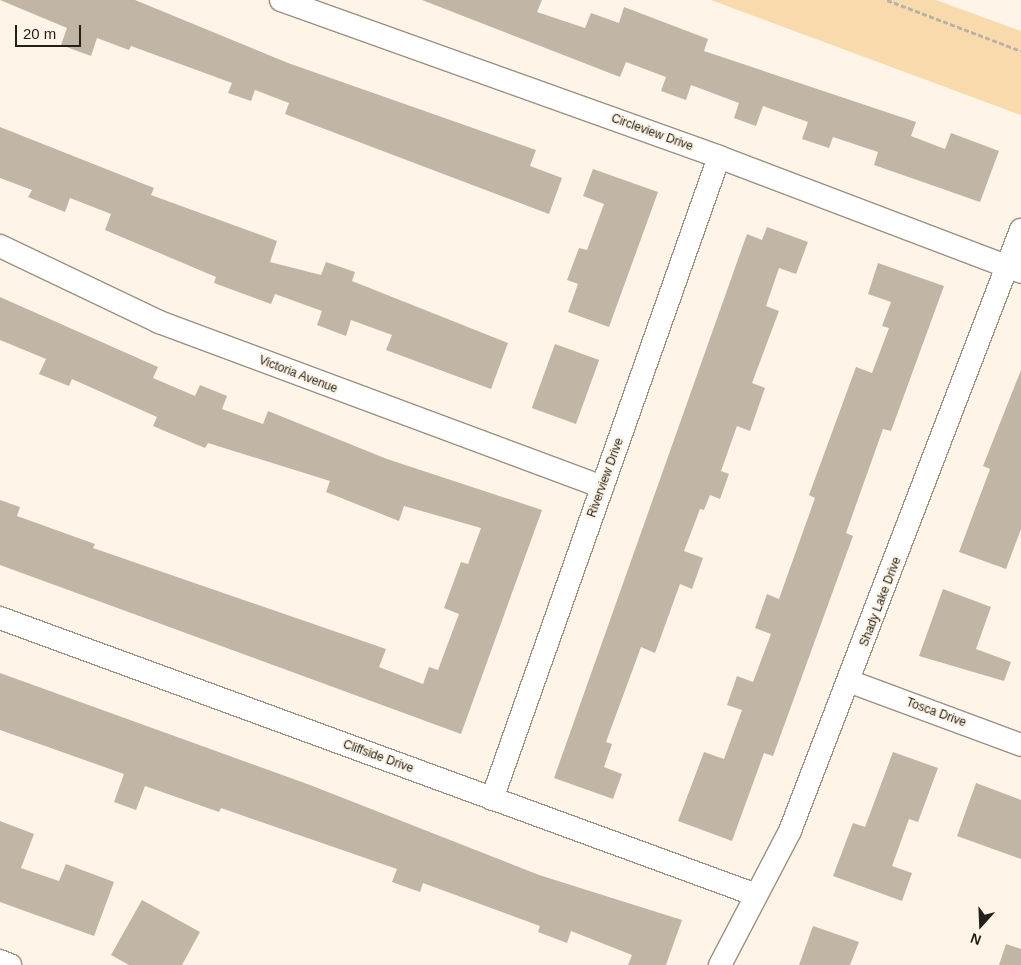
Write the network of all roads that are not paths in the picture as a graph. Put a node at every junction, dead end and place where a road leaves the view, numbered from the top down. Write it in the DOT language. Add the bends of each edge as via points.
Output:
graph roads {
  1 [pos="281,0"];
  2 [pos="719,157"];
  3 [pos="1021,230"];
  4 [pos="0,246"];
  5 [pos="1014,270"];
  6 [pos="602,487"];
  7 [pos="0,618"];
  8 [pos="851,682"];
  9 [pos="1021,745"];
  10 [pos="492,799"];
  11 [pos="756,895"];
  12 [pos="0,961"];
  13 [pos="10,965"];
  14 [pos="720,965"];
  1 -- 2 [label="street, Circleview Drive"];
  2 -- 5 [label="street, Circleview Drive"];
  2 -- 6 [label="street, Riverview Drive"];
  3 -- 5 [label="street, Shady Lake Drive"];
  4 -- 6 [label="street, Victoria Avenue" via="159,322"];
  5 -- 8 [label="street, Shady Lake Drive"];
  6 -- 10 [label="street, Riverview Drive"];
  7 -- 10 [label="street, Cliffside Drive"];
  8 -- 9 [label="street, Tosca Drive"];
  8 -- 11 [label="street, Shady Lake Drive" via="790,831"];
  10 -- 11 [label="street, Cliffside Drive"];
  11 -- 14 [label="street, Shady Lake Drive"];
  12 -- 13 [label="street"];
}
